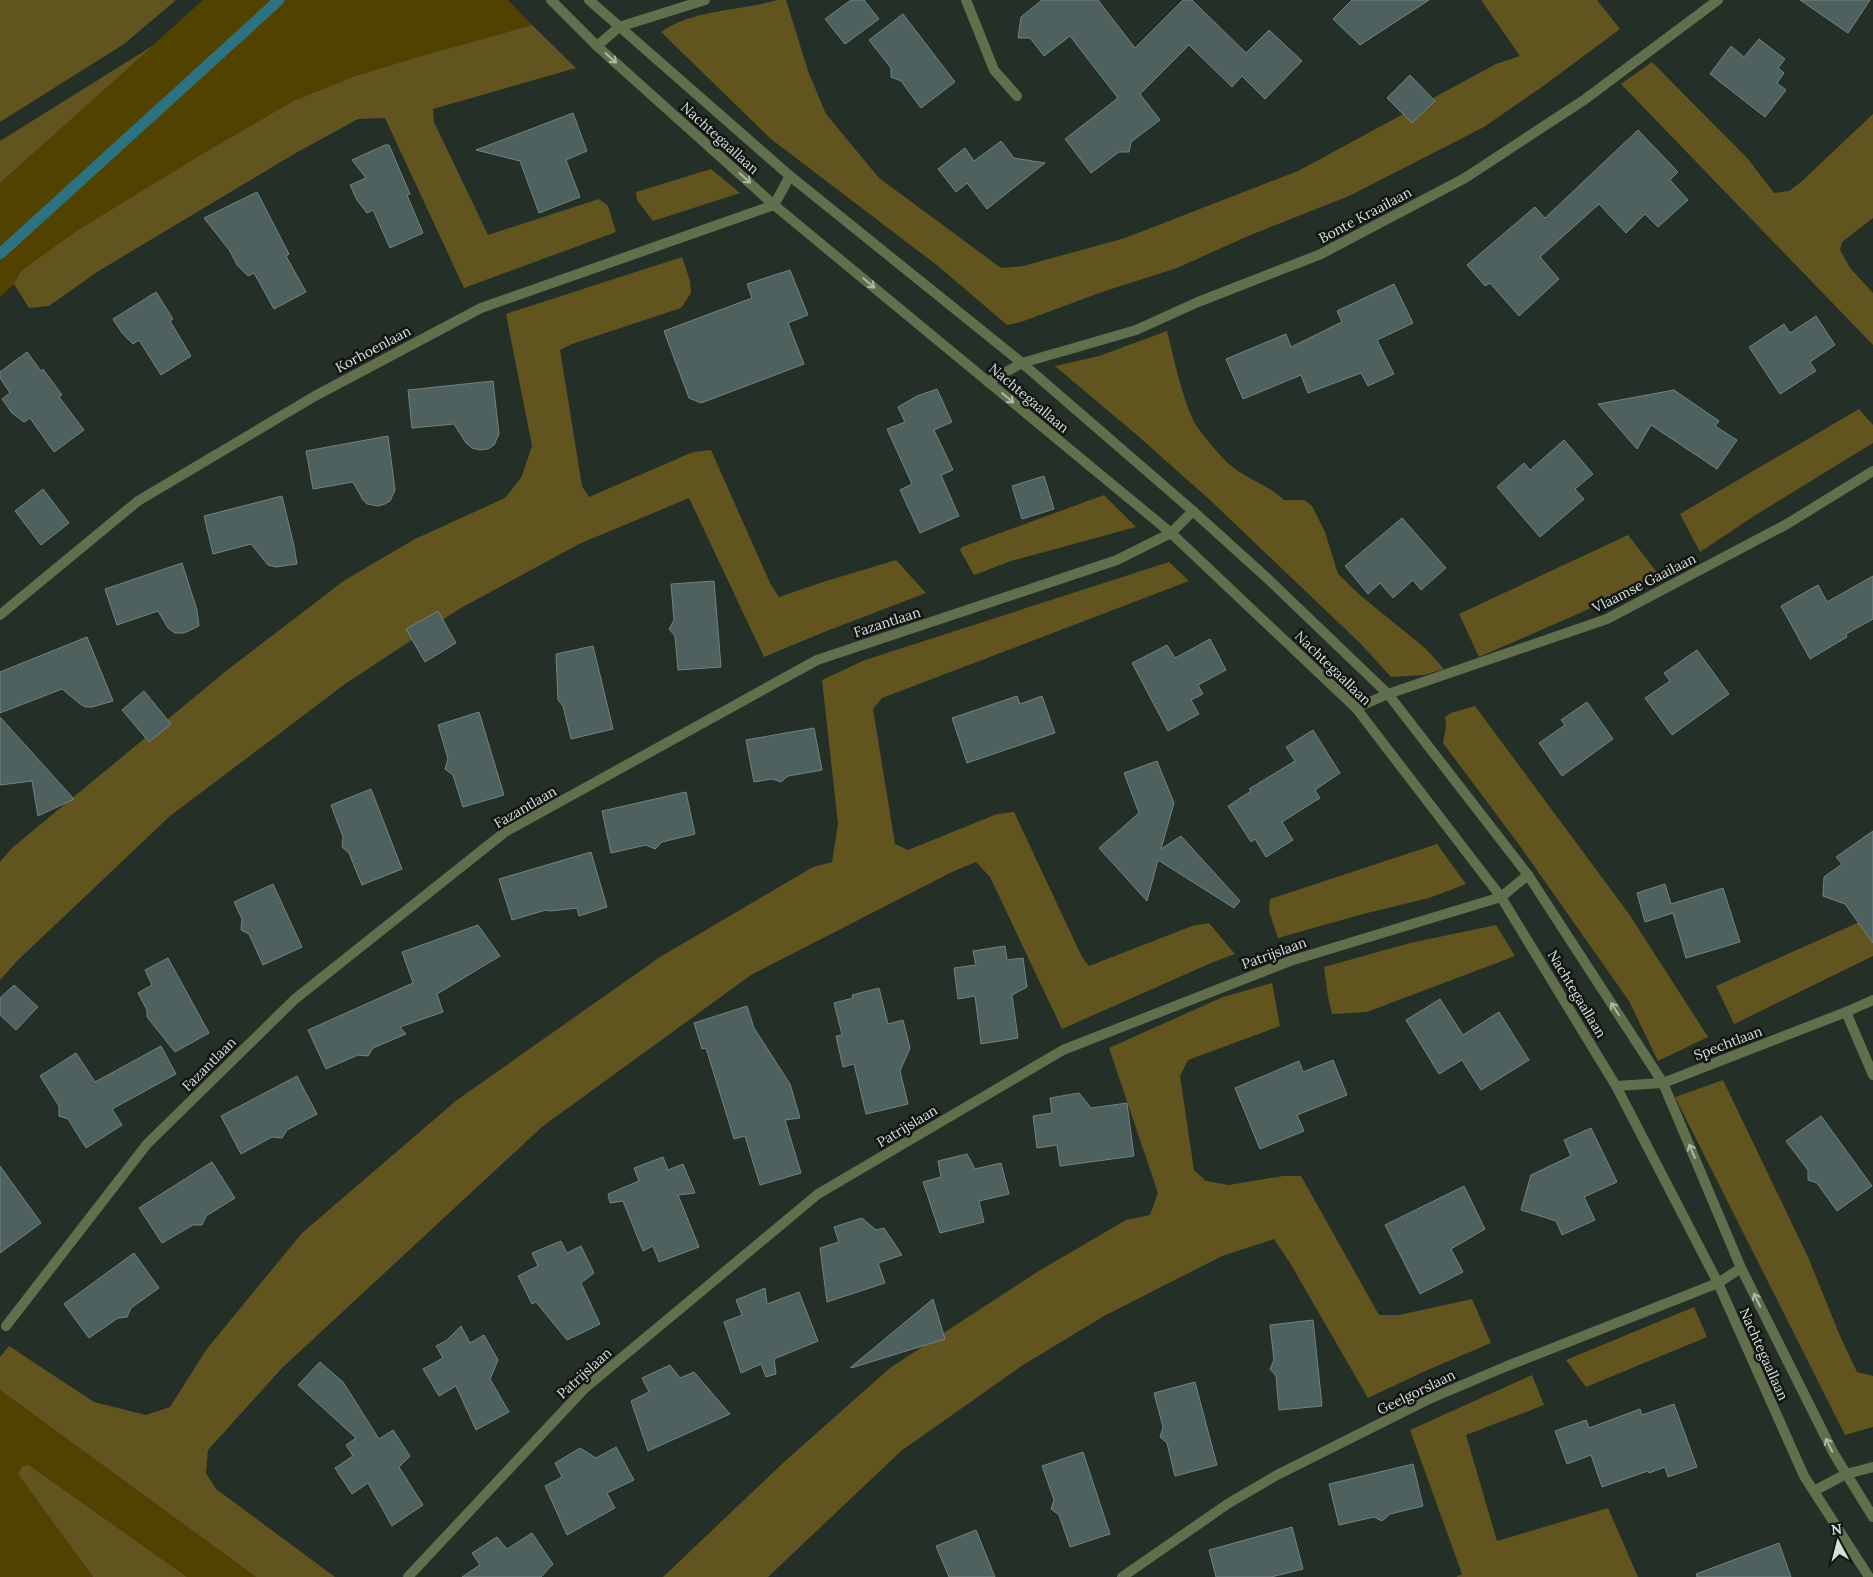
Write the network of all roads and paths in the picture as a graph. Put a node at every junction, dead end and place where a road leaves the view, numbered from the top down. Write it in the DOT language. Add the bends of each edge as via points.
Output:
graph roads {
  1 [pos="551,0"];
  2 [pos="589,0"];
  3 [pos="705,0"];
  4 [pos="966,0"];
  5 [pos="1718,0"];
  6 [pos="619,27"];
  7 [pos="597,46"];
  8 [pos="1017,96"];
  9 [pos="790,176"];
  10 [pos="774,205"];
  11 [pos="1022,363"];
  12 [pos="988,382"];
  13 [pos="1873,471"];
  14 [pos="1193,511"];
  15 [pos="1171,533"];
  16 [pos="0,615"];
  17 [pos="1388,694"];
  18 [pos="1356,708"];
  19 [pos="1528,875"];
  20 [pos="1501,897"];
  21 [pos="1873,1000"];
  22 [pos="1846,1012"];
  23 [pos="1873,1076"];
  24 [pos="1663,1083"];
  25 [pos="1616,1086"];
  26 [pos="1742,1268"];
  27 [pos="1718,1283"];
  28 [pos="6,1326"];
  29 [pos="1873,1466"];
  30 [pos="1846,1474"];
  31 [pos="1814,1491"];
  32 [pos="1873,1517"];
  33 [pos="408,1577"];
  34 [pos="1122,1577"];
  35 [pos="1869,1577"];
  1 -- 7 [label="street, Nachtegaallaan"];
  2 -- 6 [label="street, Nachtegaallaan"];
  3 -- 6 [label="street"];
  4 -- 8 [label="street" via="994,70"];
  5 -- 11 [label="street, Bonte Kraailaan" via="1584,100 1464,178 1338,245 1136,330"];
  6 -- 7 [label="street"];
  6 -- 9 [label="street, Nachtegaallaan"];
  7 -- 10 [label="street, Nachtegaallaan, one-way"];
  9 -- 10 [label="street"];
  9 -- 11 [label="street, Nachtegaallaan"];
  10 -- 12 [label="street, Nachtegaallaan, one-way"];
  10 -- 16 [label="street, Korhoenlaan" via="481,308 314,396 138,501"];
  11 -- 12 [label="street, Bonte Kraailaan"];
  11 -- 14 [label="street, Nachtegaallaan"];
  12 -- 15 [label="street, Nachtegaallaan, one-way"];
  13 -- 17 [label="street, Vlaamse Gaailaan" via="1787,524 1607,620"];
  14 -- 15 [label="street, Fazantlaan"];
  14 -- 17 [label="street, Nachtegaallaan"];
  15 -- 18 [label="street, Nachtegaallaan"];
  15 -- 28 [label="street, Fazantlaan" via="1117,560 817,660 505,832 295,999 147,1144"];
  17 -- 18 [label="street, Vlaamse Gaailaan"];
  17 -- 19 [label="street, Nachtegaallaan"];
  18 -- 20 [label="street, Nachtegaallaan"];
  19 -- 20 [label="street, Patrijslaan"];
  24 -- 19 [label="street, Nachtegaallaan, one-way"];
  20 -- 25 [label="street, Nachtegaallaan"];
  20 -- 33 [label="street, Patrijslaan" via="1290,961 1063,1050 818,1194 584,1388"];
  21 -- 22 [label="street, Spechtlaan"];
  22 -- 23 [label="street"];
  22 -- 24 [label="street, Spechtlaan"];
  24 -- 25 [label="street, Spechtlaan"];
  26 -- 24 [label="street, Nachtegaallaan, one-way"];
  25 -- 27 [label="street, Nachtegaallaan"];
  26 -- 27 [label="street, Geelgorslaan"];
  30 -- 26 [label="street, Nachtegaallaan, one-way"];
  27 -- 31 [label="street, Nachtegaallaan" via="1804,1476"];
  27 -- 34 [label="street, Geelgorslaan" via="1427,1400 1277,1475 1229,1503"];
  29 -- 30 [label="street"];
  30 -- 31 [label="street"];
  30 -- 32 [label="street, Nachtegaallaan"];
  31 -- 35 [label="street, Nachtegaallaan"];
}
